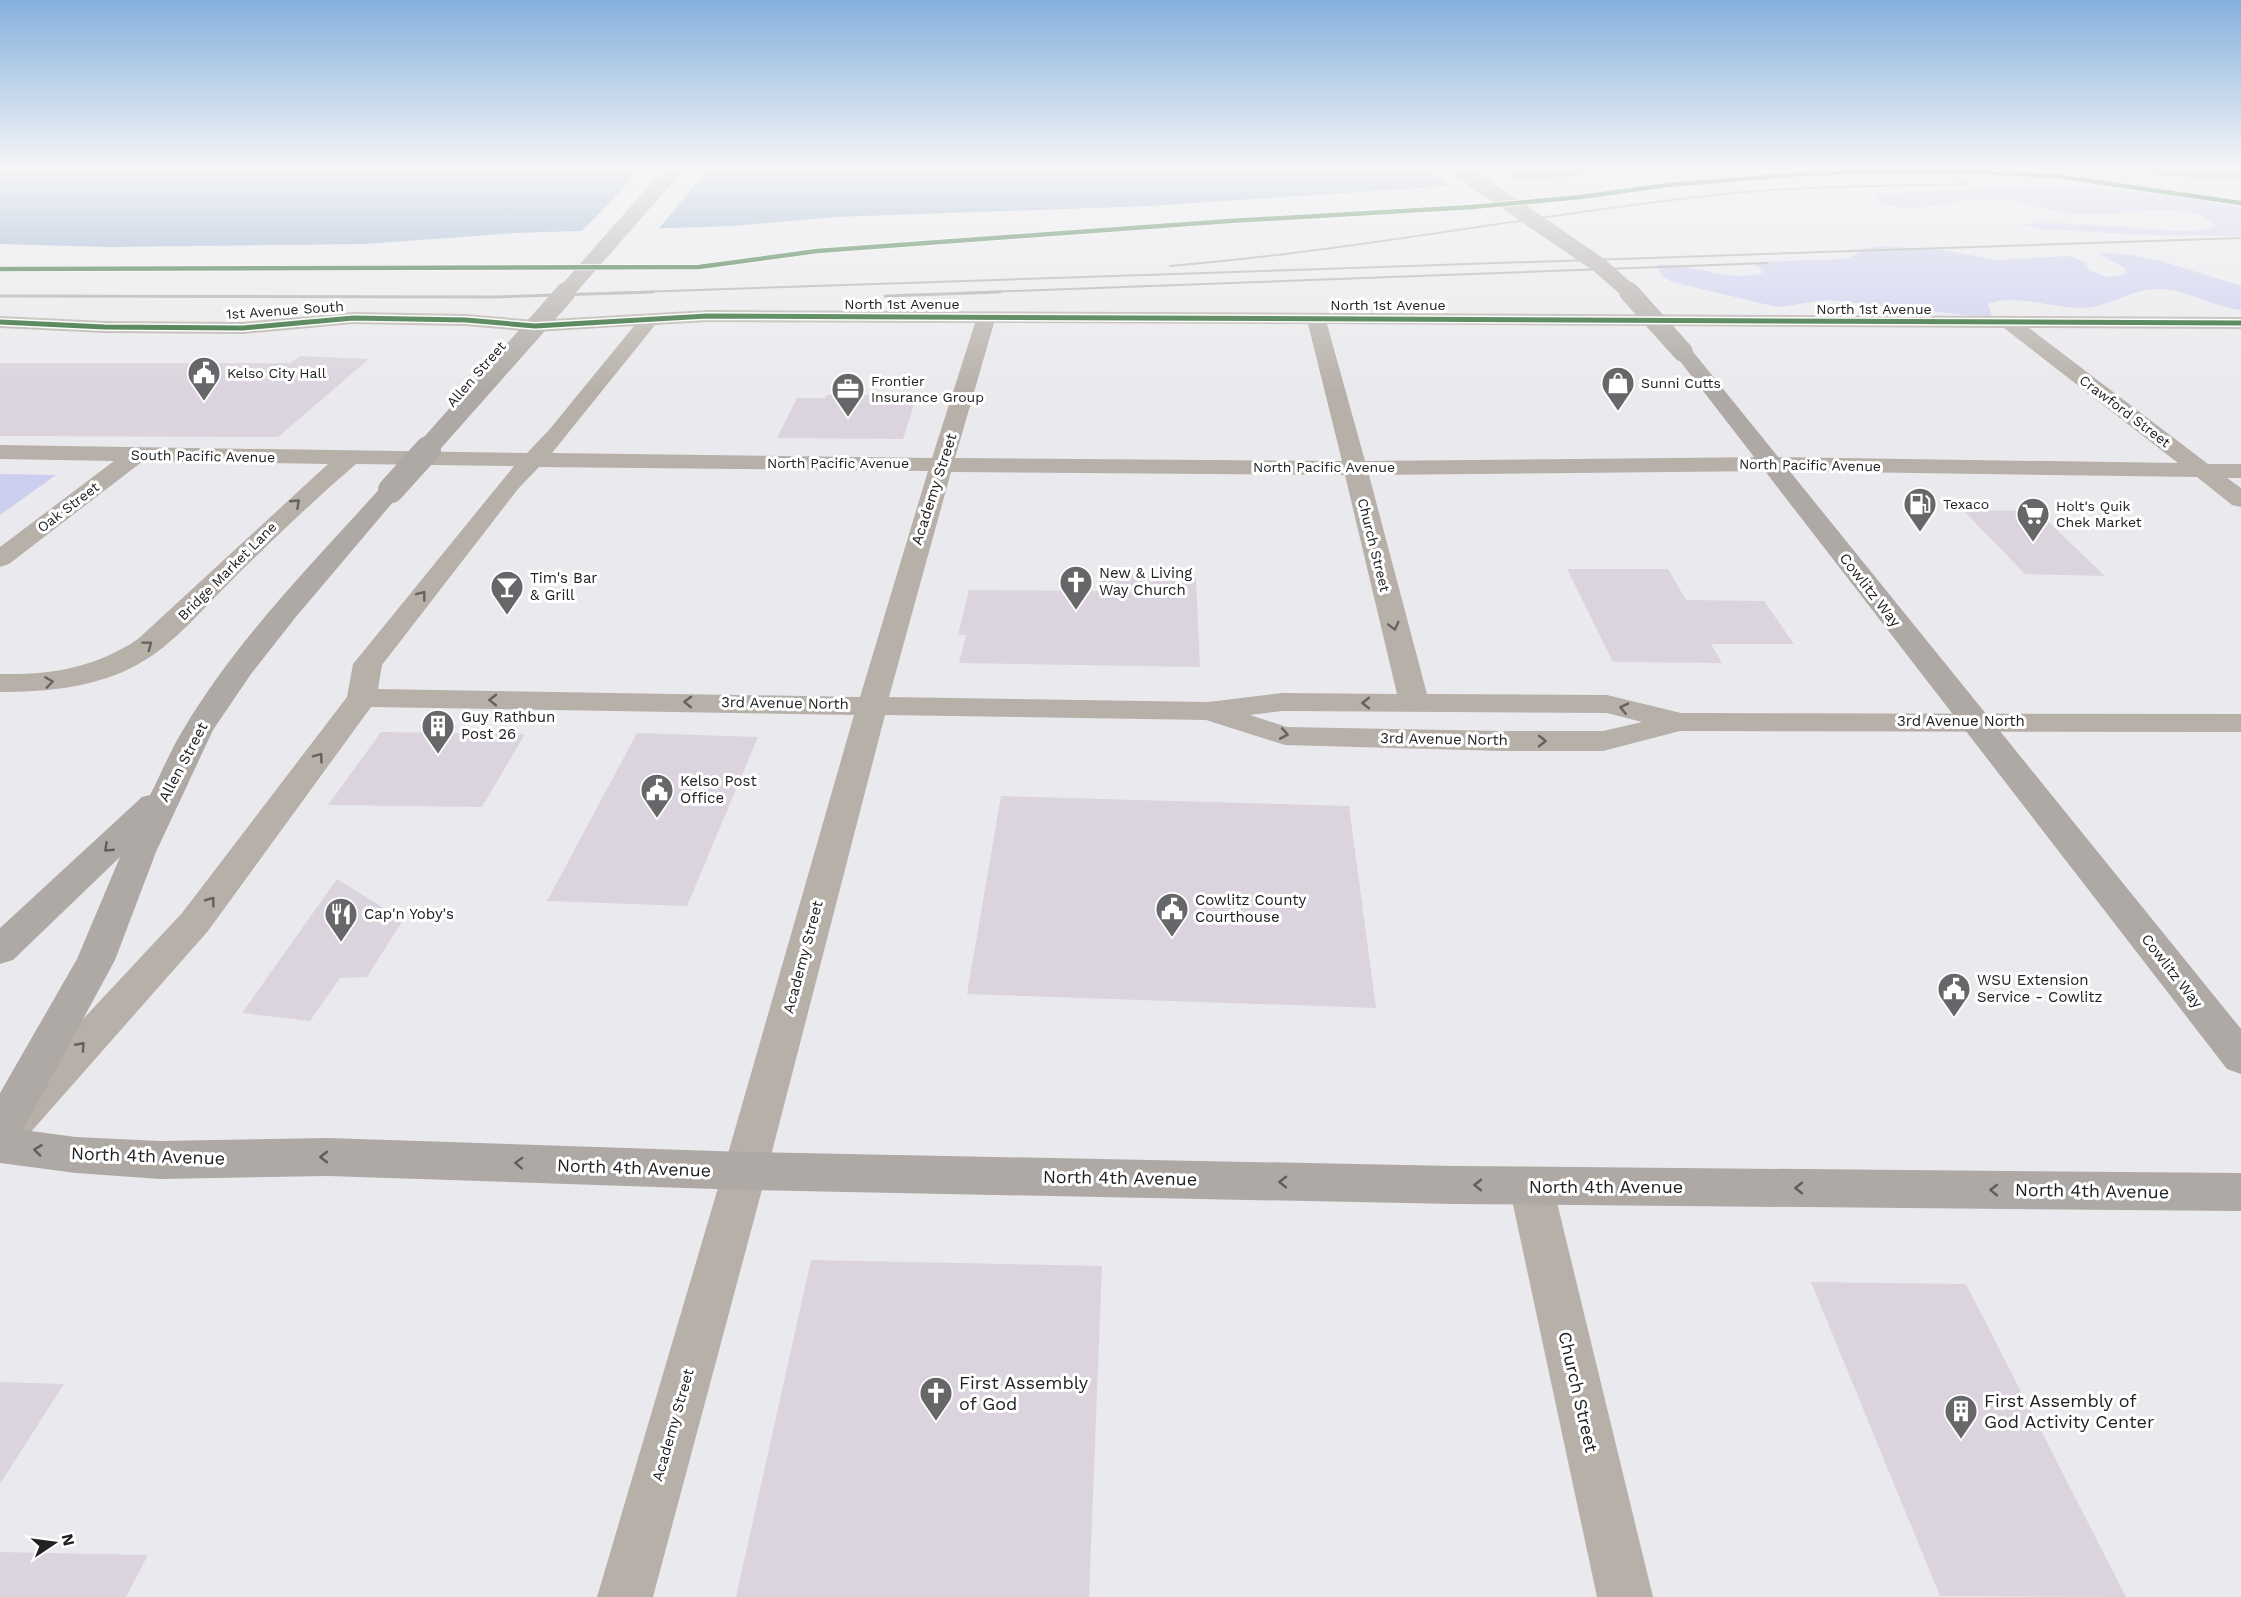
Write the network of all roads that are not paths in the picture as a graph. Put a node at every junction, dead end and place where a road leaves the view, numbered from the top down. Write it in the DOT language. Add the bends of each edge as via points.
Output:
graph roads {
  1 [pos="609,243"];
  2 [pos="1568,243"];
  3 [pos="650,318"];
  4 [pos="986,318"];
  5 [pos="1317,318"];
  6 [pos="0,322"];
  7 [pos="2008,322"];
  8 [pos="2241,323"];
  9 [pos="535,326"];
  10 [pos="0,452"];
  11 [pos="136,455"];
  12 [pos="407,456"];
  13 [pos="349,458"];
  14 [pos="535,459"];
  15 [pos="943,464"];
  16 [pos="1770,464"];
  17 [pos="1354,468"];
  18 [pos="2203,471"];
  19 [pos="2241,471"];
  20 [pos="2241,500"];
  21 [pos="0,559"];
  22 [pos="0,683"];
  23 [pos="362,698"];
  24 [pos="1414,703"];
  25 [pos="872,705"];
  26 [pos="1208,711"];
  27 [pos="1974,721"];
  28 [pos="1680,722"];
  29 [pos="2241,723"];
  30 [pos="166,793"];
  31 [pos="0,950"];
  32 [pos="2241,1058"];
  33 [pos="0,1132"];
  34 [pos="0,1137"];
  35 [pos="0,1145"];
  36 [pos="745,1171"];
  37 [pos="1531,1186"];
  38 [pos="2241,1192"];
  39 [pos="625,1597"];
  40 [pos="1625,1597"];
  1 -- 30 [label="main road, Allen Street, bridge" via="239,669 198,730"];
  2 -- 16 [label="main road, Cowlitz Way, bridge" via="1632,294 1683,352"];
  3 -- 4 [label="street, North 1st Avenue"];
  3 -- 9 [label="street, North 1st Avenue"];
  3 -- 14 [label="street"];
  4 -- 5 [label="street, North 1st Avenue"];
  4 -- 15 [label="street, Academy Street"];
  5 -- 7 [label="street, North 1st Avenue"];
  5 -- 17 [label="street, Church Street"];
  6 -- 9 [label="street, 1st Avenue South" via="243,328 353,318"];
  7 -- 8 [label="street, North 1st Avenue"];
  7 -- 18 [label="street, Crawford Street"];
  10 -- 11 [label="street, South Pacific Avenue"];
  11 -- 13 [label="street, South Pacific Avenue"];
  11 -- 21 [label="street, Oak Street"];
  12 -- 13 [label="street, South Pacific Avenue"];
  12 -- 14 [label="street, North Pacific Avenue"];
  22 -- 13 [label="street, Bridge Market Lane, one-way" via="39,684 72,679 138,652 163,634 296,502"];
  14 -- 15 [label="street, North Pacific Avenue"];
  23 -- 14 [label="street, one-way" via="368,664 510,484"];
  15 -- 17 [label="street, North Pacific Avenue"];
  15 -- 25 [label="street, Academy Street"];
  16 -- 17 [label="street, North Pacific Avenue"];
  16 -- 18 [label="street, North Pacific Avenue"];
  16 -- 27 [label="main road, Cowlitz Way"];
  17 -- 24 [label="street, Church Street, one-way"];
  18 -- 19 [label="street, North Pacific Avenue"];
  18 -- 20 [label="street, Crawford Street"];
  25 -- 23 [label="street, 3rd Avenue North, one-way"];
  34 -- 23 [label="street, one-way" via="195,922"];
  24 -- 26 [label="street, 3rd Avenue North, one-way" via="1282,702"];
  28 -- 24 [label="street, 3rd Avenue North, one-way" via="1607,704"];
  25 -- 26 [label="street, 3rd Avenue North"];
  25 -- 36 [label="street, Academy Street"];
  26 -- 28 [label="street, 3rd Avenue North, one-way" via="1285,736 1603,741"];
  27 -- 28 [label="street, 3rd Avenue North"];
  27 -- 29 [label="street, 3rd Avenue North"];
  27 -- 32 [label="main road, Cowlitz Way"];
  30 -- 31 [label="main road, one-way"];
  30 -- 33 [label="main road, Allen Street" via="96,960"];
  36 -- 35 [label="main road, North 4th Avenue, one-way" via="328,1156 160,1160"];
  37 -- 36 [label="main road, North 4th Avenue, one-way"];
  36 -- 39 [label="street, Academy Street"];
  38 -- 37 [label="main road, North 4th Avenue, one-way"];
  37 -- 40 [label="street, Church Street"];
}
